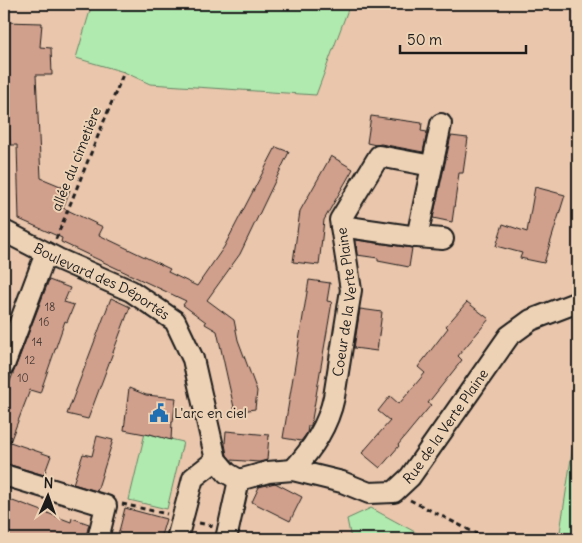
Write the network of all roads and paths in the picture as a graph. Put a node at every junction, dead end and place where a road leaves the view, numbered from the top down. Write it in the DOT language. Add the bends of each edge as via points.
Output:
graph roads {
  1 [pos="124,72"];
  2 [pos="441,124"];
  3 [pos="432,166"];
  4 [pos="341,226"];
  5 [pos="4,231"];
  6 [pos="417,237"];
  7 [pos="443,239"];
  8 [pos="48,254"];
  9 [pos="578,302"];
  10 [pos="4,364"];
  11 [pos="216,460"];
  12 [pos="293,470"];
  13 [pos="4,475"];
  14 [pos="239,480"];
  15 [pos="394,492"];
  16 [pos="98,539"];
  17 [pos="176,539"];
  18 [pos="226,539"];
  19 [pos="485,539"];
  1 -- 8 [label="path, allée du cimetière"];
  2 -- 3 [label="street"];
  3 -- 4 [label="street, Coeur de la Verte Plaine" via="380,156 340,220"];
  3 -- 6 [label="street"];
  4 -- 6 [label="street"];
  4 -- 12 [label="street, Coeur de la Verte Plaine" via="351,290 332,409 318,440"];
  5 -- 8 [label="street, Boulevard des Déportés"];
  6 -- 7 [label="street"];
  8 -- 10 [label="street"];
  8 -- 11 [label="street, Boulevard des Déportés" via="131,291 175,321 193,359"];
  9 -- 15 [label="street, Rue de la Verte Plaine" via="531,320 509,336 410,477"];
  11 -- 14 [label="street" via="227,473"];
  11 -- 17 [label="street" via="193,478"];
  12 -- 14 [label="street, Rue de la Verte Plaine" via="268,472"];
  12 -- 15 [label="street, Rue de la Verte Plaine" via="342,482 369,493"];
  13 -- 16 [label="street" via="106,506"];
  14 -- 18 [label="street"];
  15 -- 19 [label="path"];
}
